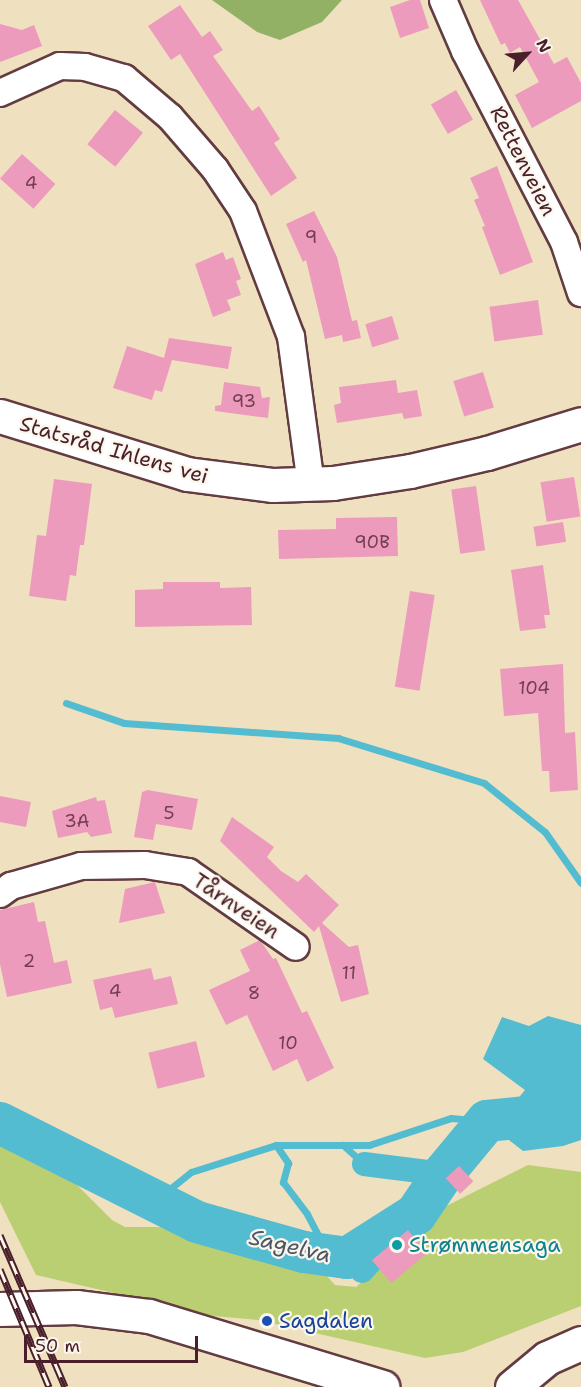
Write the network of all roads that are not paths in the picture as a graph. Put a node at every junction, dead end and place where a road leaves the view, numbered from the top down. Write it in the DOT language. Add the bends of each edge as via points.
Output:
graph roads {
  1 [pos="443,0"];
  2 [pos="0,93"];
  3 [pos="581,293"];
  4 [pos="0,416"];
  5 [pos="581,424"];
  6 [pos="311,484"];
  7 [pos="0,894"];
  8 [pos="296,947"];
  9 [pos="0,1309"];
  10 [pos="581,1343"];
  11 [pos="297,1363"];
  12 [pos="581,1364"];
  13 [pos="337,1387"];
  14 [pos="382,1387"];
  15 [pos="512,1387"];
  16 [pos="548,1387"];
  1 -- 3 [label="street, Rettenveien" via="465,51 564,243"];
  2 -- 6 [label="street" via="60,66 85,67 124,78 170,117 215,169 243,211 291,336"];
  4 -- 6 [label="street, Statsråd Ihlens vei" via="187,474 248,483"];
  5 -- 6 [label="street, Statsråd Ihlens vei" via="438,465"];
  7 -- 8 [label="street, Tårnveien" via="11,886 81,866 145,865 188,872"];
  9 -- 11 [label="street" via="76,1307 128,1312 217,1334"];
  10 -- 15 [label="street" via="547,1358"];
  11 -- 13 [label="street"];
  11 -- 14 [label="street" via="350,1374"];
  12 -- 16 [label="street"];
}
